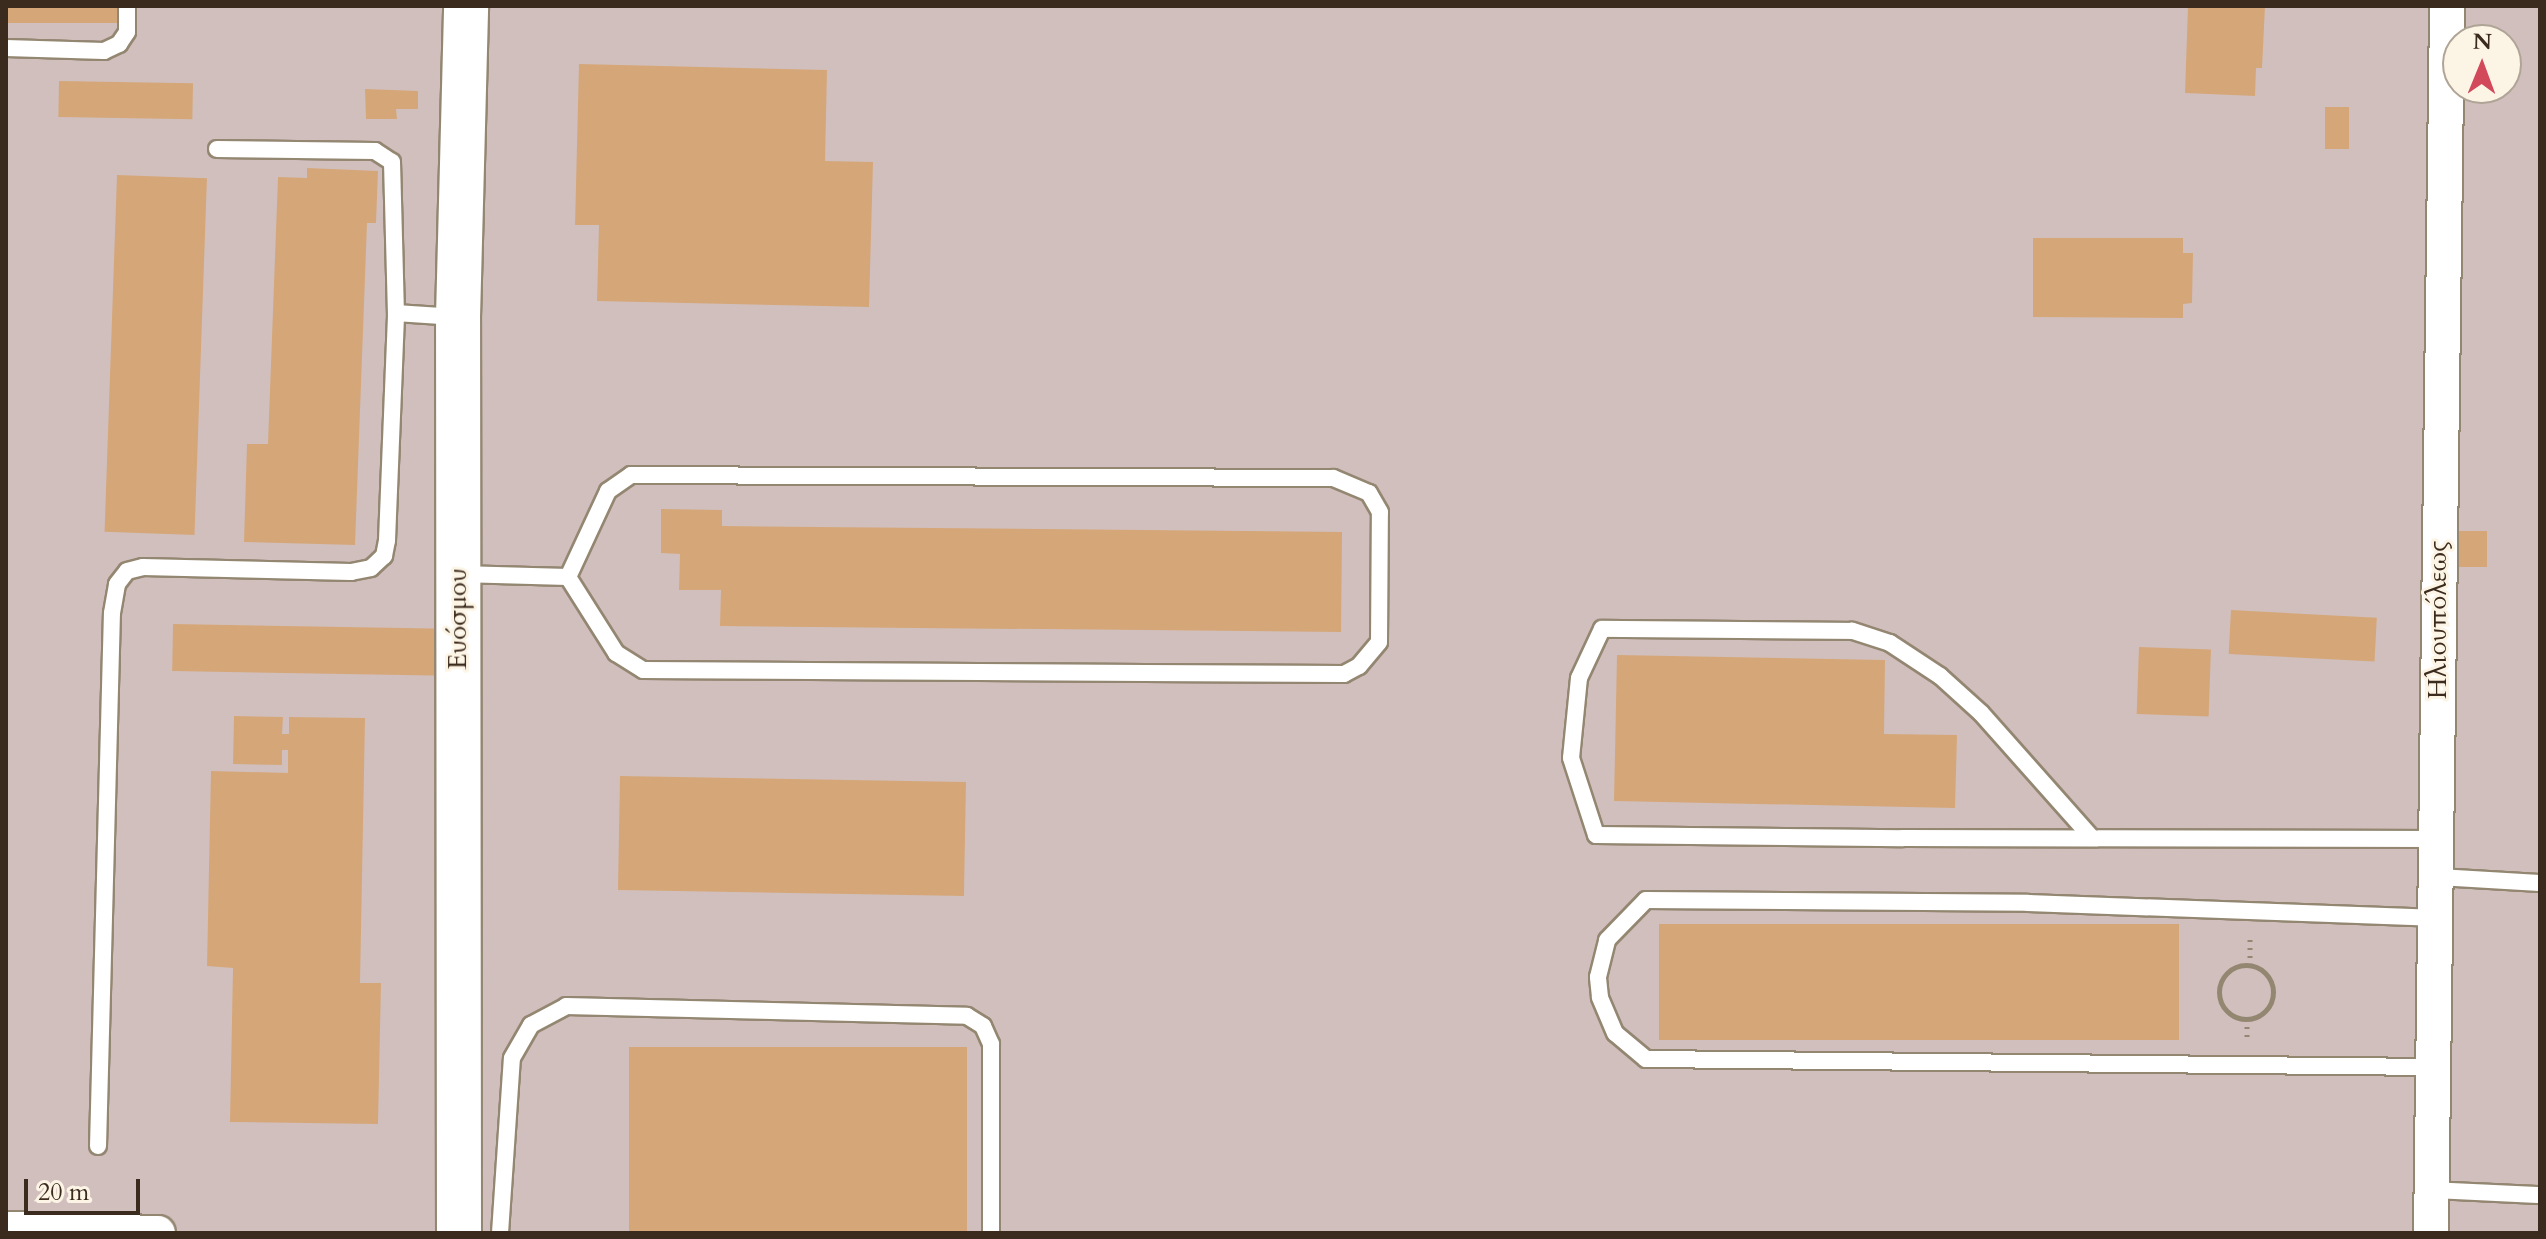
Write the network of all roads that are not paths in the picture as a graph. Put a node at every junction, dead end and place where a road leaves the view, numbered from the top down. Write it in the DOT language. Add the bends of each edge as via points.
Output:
graph roads {
  1 [pos="127,6"];
  2 [pos="466,6"];
  3 [pos="2447,6"];
  4 [pos="6,48"];
  5 [pos="217,149"];
  6 [pos="396,313"];
  7 [pos="458,317"];
  8 [pos="458,574"];
  9 [pos="568,577"];
  10 [pos="2092,838"];
  11 [pos="2439,839"];
  12 [pos="2438,877"];
  13 [pos="2540,883"];
  14 [pos="2439,918"];
  15 [pos="2436,1067"];
  16 [pos="98,1146"];
  17 [pos="2432,1190"];
  18 [pos="2540,1195"];
  19 [pos="6,1229"];
  20 [pos="158,1233"];
  21 [pos="459,1233"];
  22 [pos="500,1233"];
  23 [pos="991,1233"];
  24 [pos="2431,1233"];
  1 -- 4 [label="lane" via="127,32 119,44 104,51"];
  2 -- 7 [label="main road, Ευόσμου"];
  3 -- 11 [label="street, Ηλιουπόλεως" via="2437,557"];
  5 -- 6 [label="lane" via="375,151 392,162"];
  6 -- 7 [label="lane"];
  6 -- 16 [label="lane" via="384,556 371,568 351,572 143,567 127,571 117,584 112,613"];
  7 -- 8 [label="main road, Ευόσμου"];
  8 -- 9 [label="lane"];
  8 -- 21 [label="main road, Ευόσμου"];
  9 -- 9 [label="lane" via="616,653 643,670 1344,674 1359,666 1379,642 1380,512 1369,493 1333,478 631,475 608,491"];
  10 -- 10 [label="lane" via="1596,835 1571,758 1579,678 1602,629 1852,631 1890,643 1940,676 1981,713"];
  10 -- 11 [label="lane"];
  11 -- 12 [label="street, Ηλιουπόλεως"];
  12 -- 13 [label="lane"];
  12 -- 14 [label="street, Ηλιουπόλεως"];
  14 -- 15 [label="street, Ηλιουπόλεως"];
  14 -- 15 [label="lane" via="2028,903 1646,900 1617,924 1607,940 1598,977 1615,1033 1646,1059"];
  15 -- 17 [label="street, Ηλιουπόλεως"];
  17 -- 18 [label="lane"];
  17 -- 24 [label="street, Ηλιουπόλεως"];
  19 -- 20 [label="street"];
  22 -- 23 [label="lane" via="512,1058 531,1025 566,1006 967,1016 983,1026 991,1044"];
}
